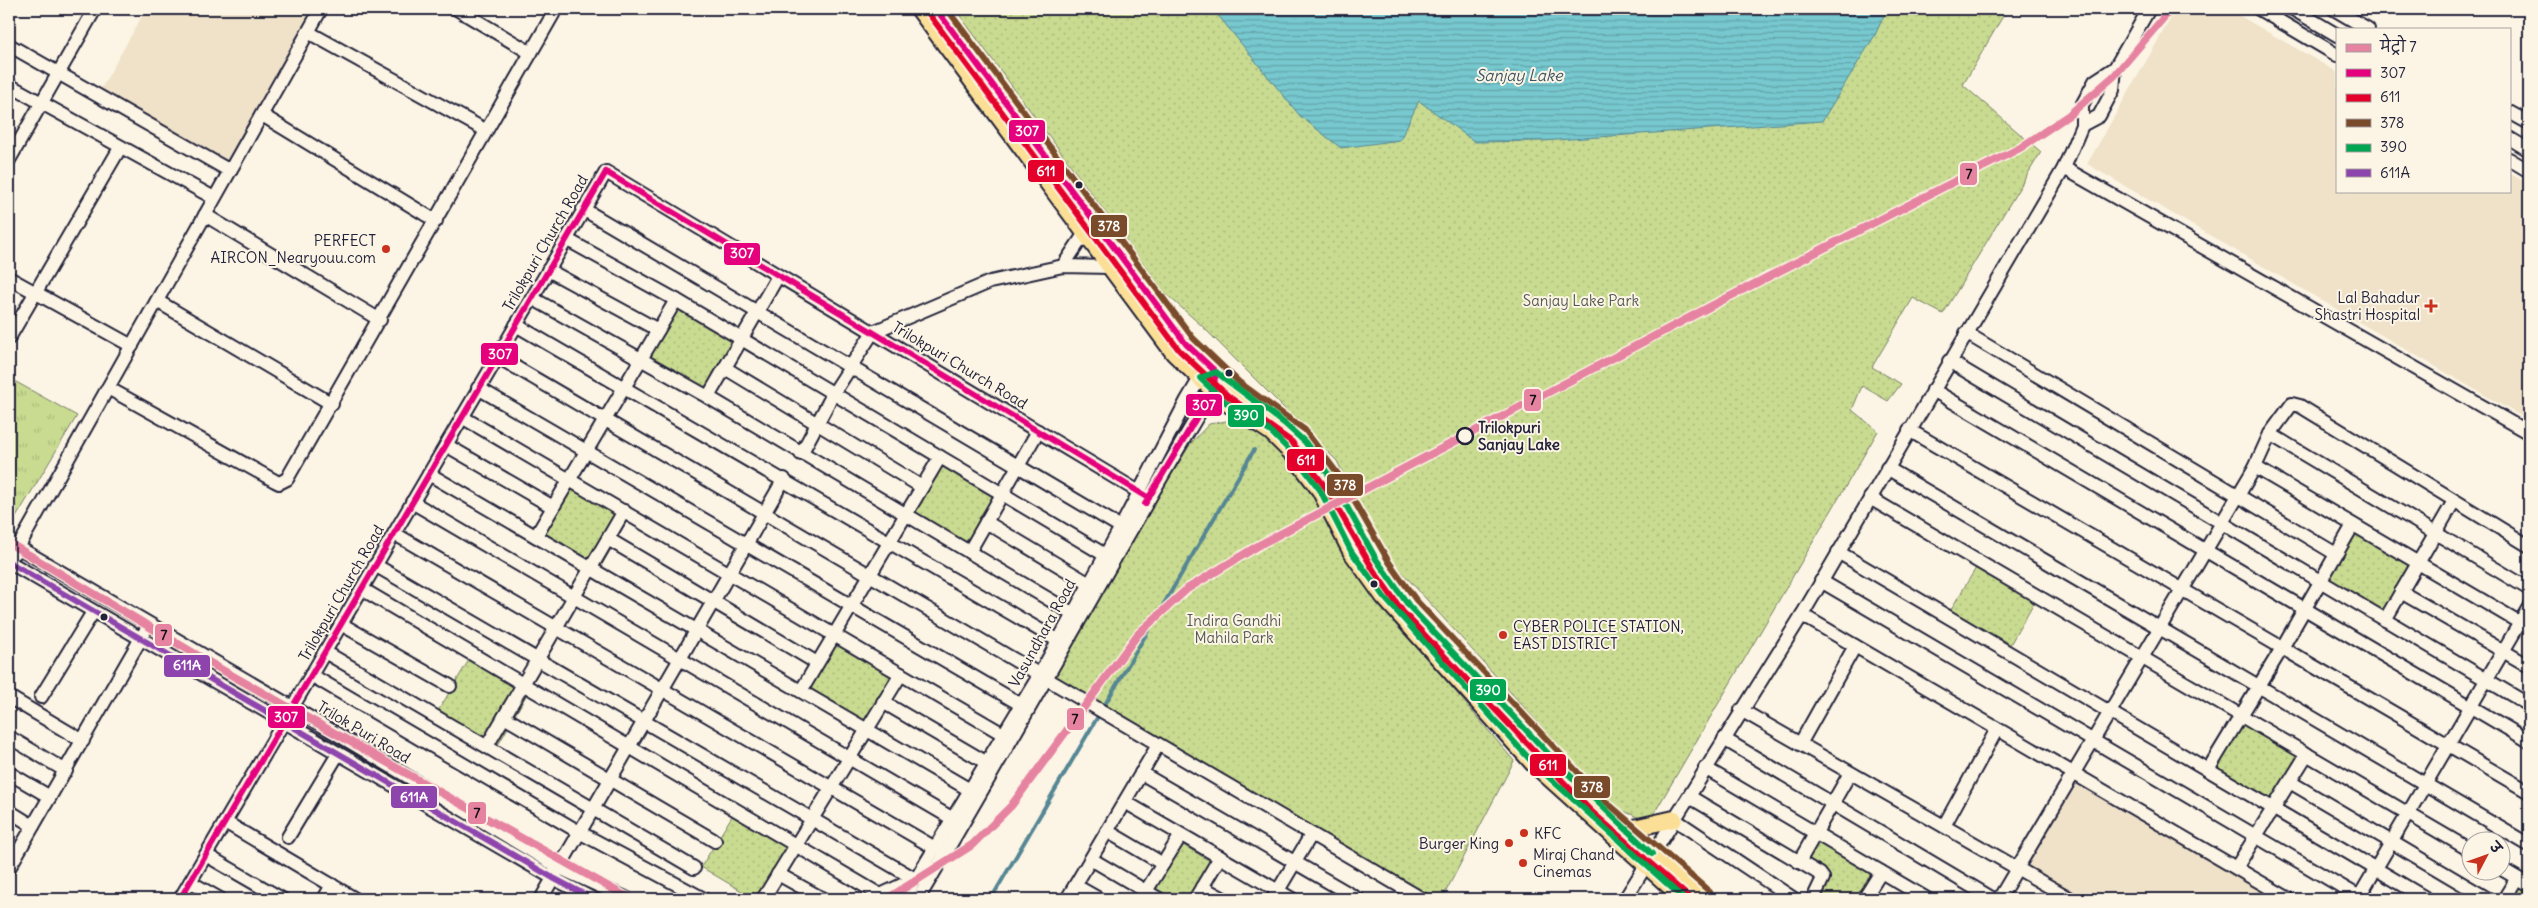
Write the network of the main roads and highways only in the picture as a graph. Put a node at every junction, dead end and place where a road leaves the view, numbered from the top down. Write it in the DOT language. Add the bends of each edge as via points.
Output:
graph roads {
  1 [pos="919,9"];
  2 [pos="936,9"];
  3 [pos="1674,819"];
  4 [pos="1625,830"];
  5 [pos="1648,860"];
  6 [pos="1684,899"];
  7 [pos="1704,899"];
  1 -- 5 [label="main road" via="1174,353 1224,401 1270,432 1294,455 1320,490 1351,551 1384,597 1533,763"];
  2 -- 4 [label="main road" via="1186,344 1235,390 1280,419 1305,443 1334,483 1367,544 1409,606 1558,766"];
  3 -- 4 [label="main road"];
  4 -- 5 [label="main road"];
  5 -- 6 [label="main road"];
  5 -- 7 [label="main road"];
}
